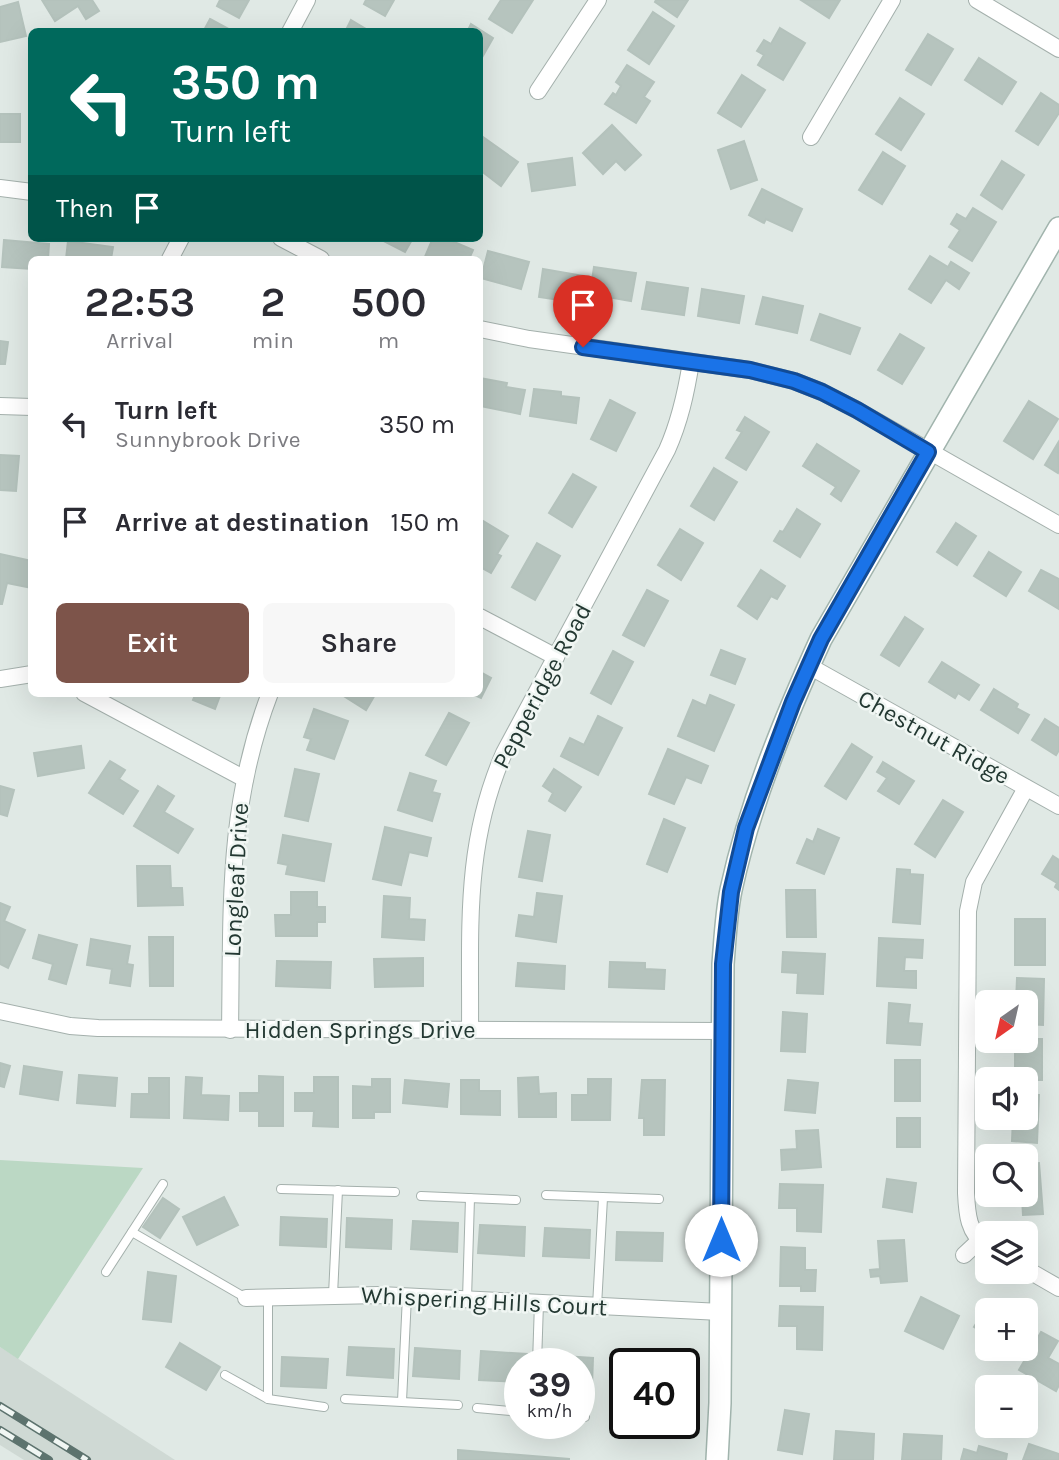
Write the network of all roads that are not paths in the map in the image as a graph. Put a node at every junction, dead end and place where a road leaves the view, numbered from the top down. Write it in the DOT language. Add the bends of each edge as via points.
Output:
graph roads {
  1 [pos="307,0"];
  2 [pos="598,0"];
  3 [pos="892,0"];
  4 [pos="977,0"];
  5 [pos="292,28"];
  6 [pos="1059,49"];
  7 [pos="538,91"];
  8 [pos="811,137"];
  9 [pos="0,188"];
  10 [pos="28,192"];
  11 [pos="1059,228"];
  12 [pos="289,242"];
  13 [pos="315,256"];
  14 [pos="483,330"];
  15 [pos="691,362"];
  16 [pos="0,405"];
  17 [pos="28,407"];
  18 [pos="928,452"];
  19 [pos="1059,525"];
  20 [pos="483,619"];
  21 [pos="556,657"];
  22 [pos="809,666"];
  23 [pos="28,675"];
  24 [pos="0,679"];
  25 [pos="91,697"];
  26 [pos="269,697"];
  27 [pos="245,779"];
  28 [pos="1026,788"];
  29 [pos="1059,806"];
  30 [pos="0,1012"];
  31 [pos="230,1030"];
  32 [pos="470,1030"];
  33 [pos="722,1031"];
  34 [pos="163,1184"];
  35 [pos="281,1189"];
  36 [pos="338,1190"];
  37 [pos="395,1192"];
  38 [pos="546,1195"];
  39 [pos="421,1196"];
  40 [pos="470,1198"];
  41 [pos="603,1198"];
  42 [pos="659,1199"];
  43 [pos="516,1200"];
  44 [pos="132,1232"];
  45 [pos="975,1234"];
  46 [pos="975,1248"];
  47 [pos="964,1255"];
  48 [pos="106,1272"];
  49 [pos="1038,1276"];
  50 [pos="1059,1288"];
  51 [pos="333,1295"];
  52 [pos="407,1296"];
  53 [pos="268,1297"];
  54 [pos="246,1298"];
  55 [pos="467,1300"];
  56 [pos="539,1303"];
  57 [pos="597,1306"];
  58 [pos="721,1312"];
  59 [pos="538,1348"];
  60 [pos="225,1375"];
  61 [pos="268,1399"];
  62 [pos="345,1399"];
  63 [pos="402,1401"];
  64 [pos="458,1405"];
  65 [pos="324,1407"];
  66 [pos="477,1408"];
  67 [pos="504,1411"];
  68 [pos="717,1460"];
  1 -- 5 [label="street"];
  2 -- 7 [label="street"];
  3 -- 8 [label="street"];
  4 -- 6 [label="street"];
  9 -- 10 [label="street"];
  11 -- 18 [label="street"];
  12 -- 13 [label="street"];
  14 -- 15 [label="street"];
  15 -- 18 [label="street" via="794,381 857,410"];
  15 -- 21 [label="street, Pepperidge Road" via="678,426"];
  16 -- 17 [label="street"];
  18 -- 19 [label="street"];
  18 -- 22 [label="street"];
  20 -- 21 [label="street"];
  21 -- 32 [label="street, Pepperidge Road" via="504,753 480,824 471,881"];
  22 -- 28 [label="street, Chestnut Ridge"];
  22 -- 33 [label="street" via="746,828 731,892"];
  23 -- 24 [label="street"];
  25 -- 27 [label="street"];
  26 -- 27 [label="street, Longleaf Drive"];
  27 -- 31 [label="street, Longleaf Drive" via="232,872"];
  28 -- 29 [label="street, Chestnut Ridge"];
  28 -- 45 [label="street" via="981,867 969,901 966,1193"];
  30 -- 31 [label="street, Hidden Springs Drive" via="98,1028"];
  31 -- 32 [label="street, Hidden Springs Drive"];
  32 -- 33 [label="street, Hidden Springs Drive"];
  33 -- 58 [label="street"];
  34 -- 44 [label="lane"];
  35 -- 36 [label="lane"];
  36 -- 37 [label="lane"];
  36 -- 51 [label="lane"];
  38 -- 41 [label="lane"];
  39 -- 40 [label="lane"];
  40 -- 43 [label="lane"];
  40 -- 55 [label="lane"];
  41 -- 42 [label="lane"];
  41 -- 57 [label="lane"];
  44 -- 48 [label="lane"];
  44 -- 54 [label="lane"];
  46 -- 47 [label="street"];
  49 -- 50 [label="street"];
  51 -- 52 [label="street, Whispering Hills Court"];
  51 -- 53 [label="street, Whispering Hills Court"];
  52 -- 55 [label="street, Whispering Hills Court"];
  52 -- 63 [label="lane"];
  53 -- 54 [label="street, Whispering Hills Court"];
  53 -- 61 [label="lane"];
  55 -- 56 [label="street, Whispering Hills Court"];
  56 -- 57 [label="street, Whispering Hills Court"];
  56 -- 59 [label="lane"];
  57 -- 58 [label="street, Whispering Hills Court"];
  58 -- 68 [label="street"];
  60 -- 61 [label="lane"];
  61 -- 65 [label="lane"];
  62 -- 63 [label="lane"];
  63 -- 64 [label="lane"];
  66 -- 67 [label="lane"];
}
